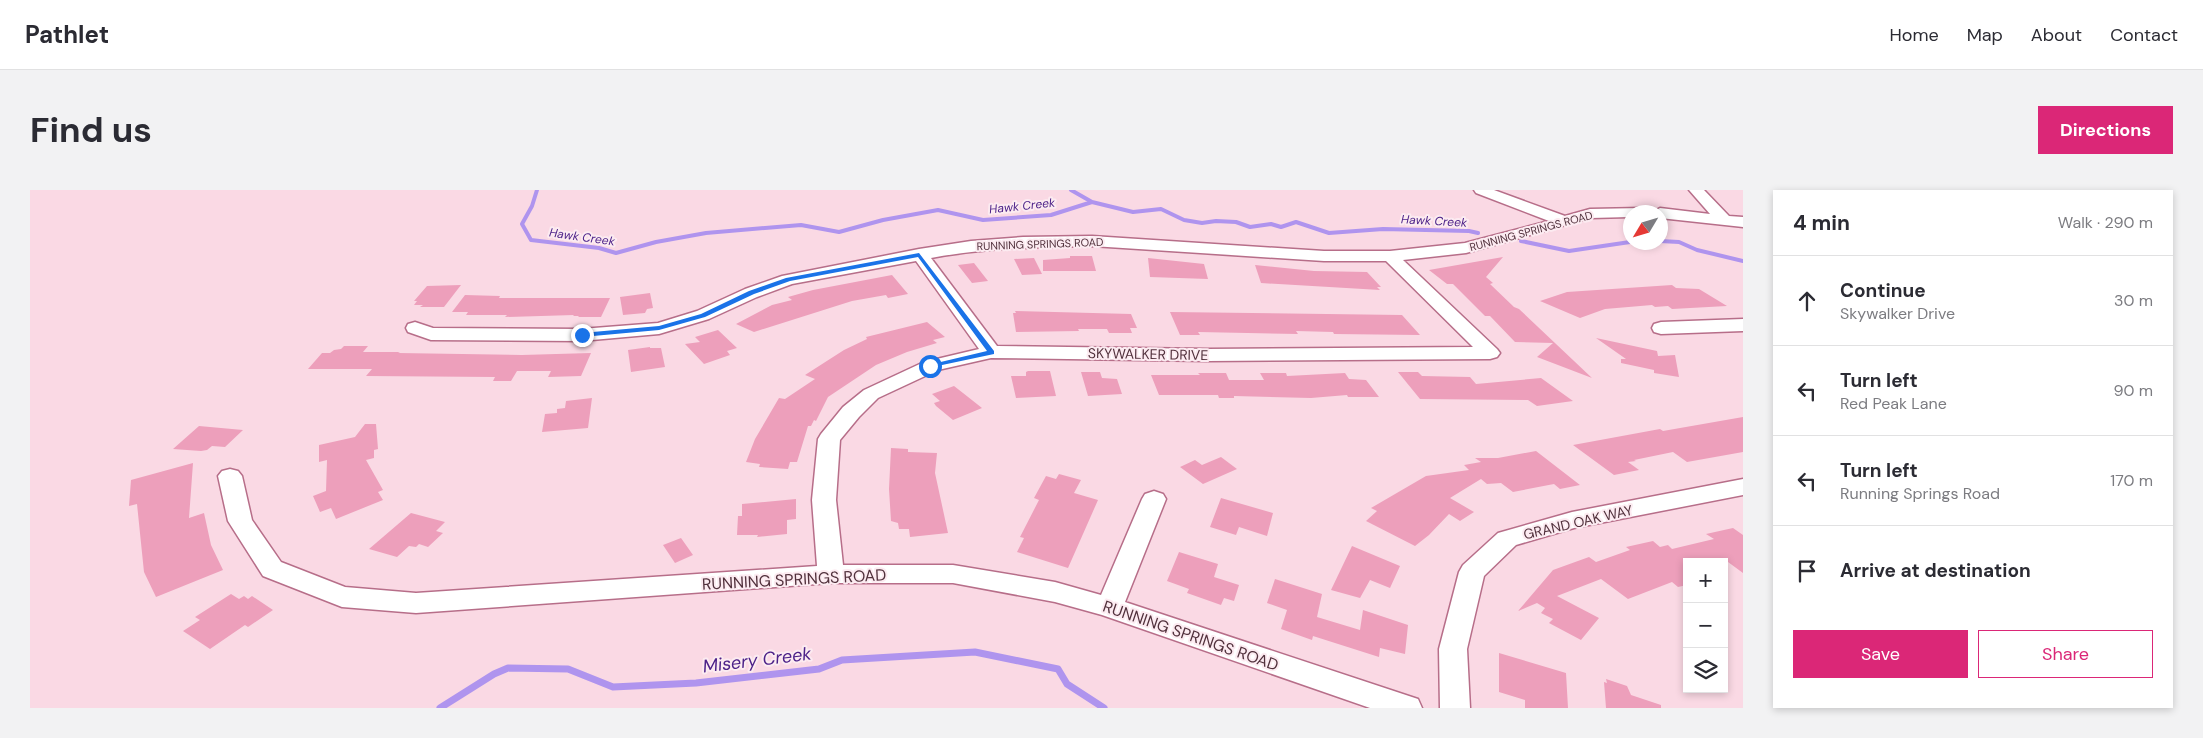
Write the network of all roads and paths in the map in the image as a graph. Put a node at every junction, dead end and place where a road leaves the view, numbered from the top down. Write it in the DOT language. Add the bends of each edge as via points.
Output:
graph roads {
  1 [pos="1480,190"];
  2 [pos="1696,190"];
  3 [pos="1623,213"];
  4 [pos="1668,214"];
  5 [pos="1724,220"];
  6 [pos="1564,221"];
  7 [pos="1743,222"];
  8 [pos="919,254"];
  9 [pos="1390,256"];
  10 [pos="1743,325"];
  11 [pos="415,328"];
  12 [pos="1661,328"];
  13 [pos="991,352"];
  14 [pos="230,476"];
  15 [pos="1743,487"];
  16 [pos="1154,499"];
  17 [pos="831,574"];
  18 [pos="1109,607"];
  19 [pos="1407,708"];
  20 [pos="1455,708"];
  1 -- 6 [label="street"];
  2 -- 5 [label="street"];
  3 -- 6 [label="street, RUNNING SPRINGS ROAD" via="1590,214"];
  4 -- 5 [label="street"];
  5 -- 7 [label="street"];
  6 -- 9 [label="street, RUNNING SPRINGS ROAD" via="1466,248"];
  8 -- 9 [label="street, RUNNING SPRINGS ROAD" via="1023,242 1092,241 1324,256"];
  8 -- 11 [label="street, RUNNING SPRINGS ROAD" via="788,280 703,315 659,328 582,335 431,334"];
  8 -- 13 [label="street"];
  9 -- 13 [label="street, SKYWALKER DRIVE" via="1490,353"];
  10 -- 12 [label="street"];
  13 -- 17 [label="street, SKYWALKER DRIVE" via="930,366 871,394 829,439 824,500"];
  14 -- 17 [label="street, RUNNING SPRINGS ROAD" via="240,521 272,569 342,598 416,603"];
  15 -- 20 [label="street, GRAND OAK WAY" via="1572,520 1507,539 1472,572 1453,649"];
  16 -- 18 [label="street"];
  17 -- 18 [label="street, RUNNING SPRINGS ROAD" via="953,574 1055,592"];
  18 -- 19 [label="street, RUNNING SPRINGS ROAD"];
}
